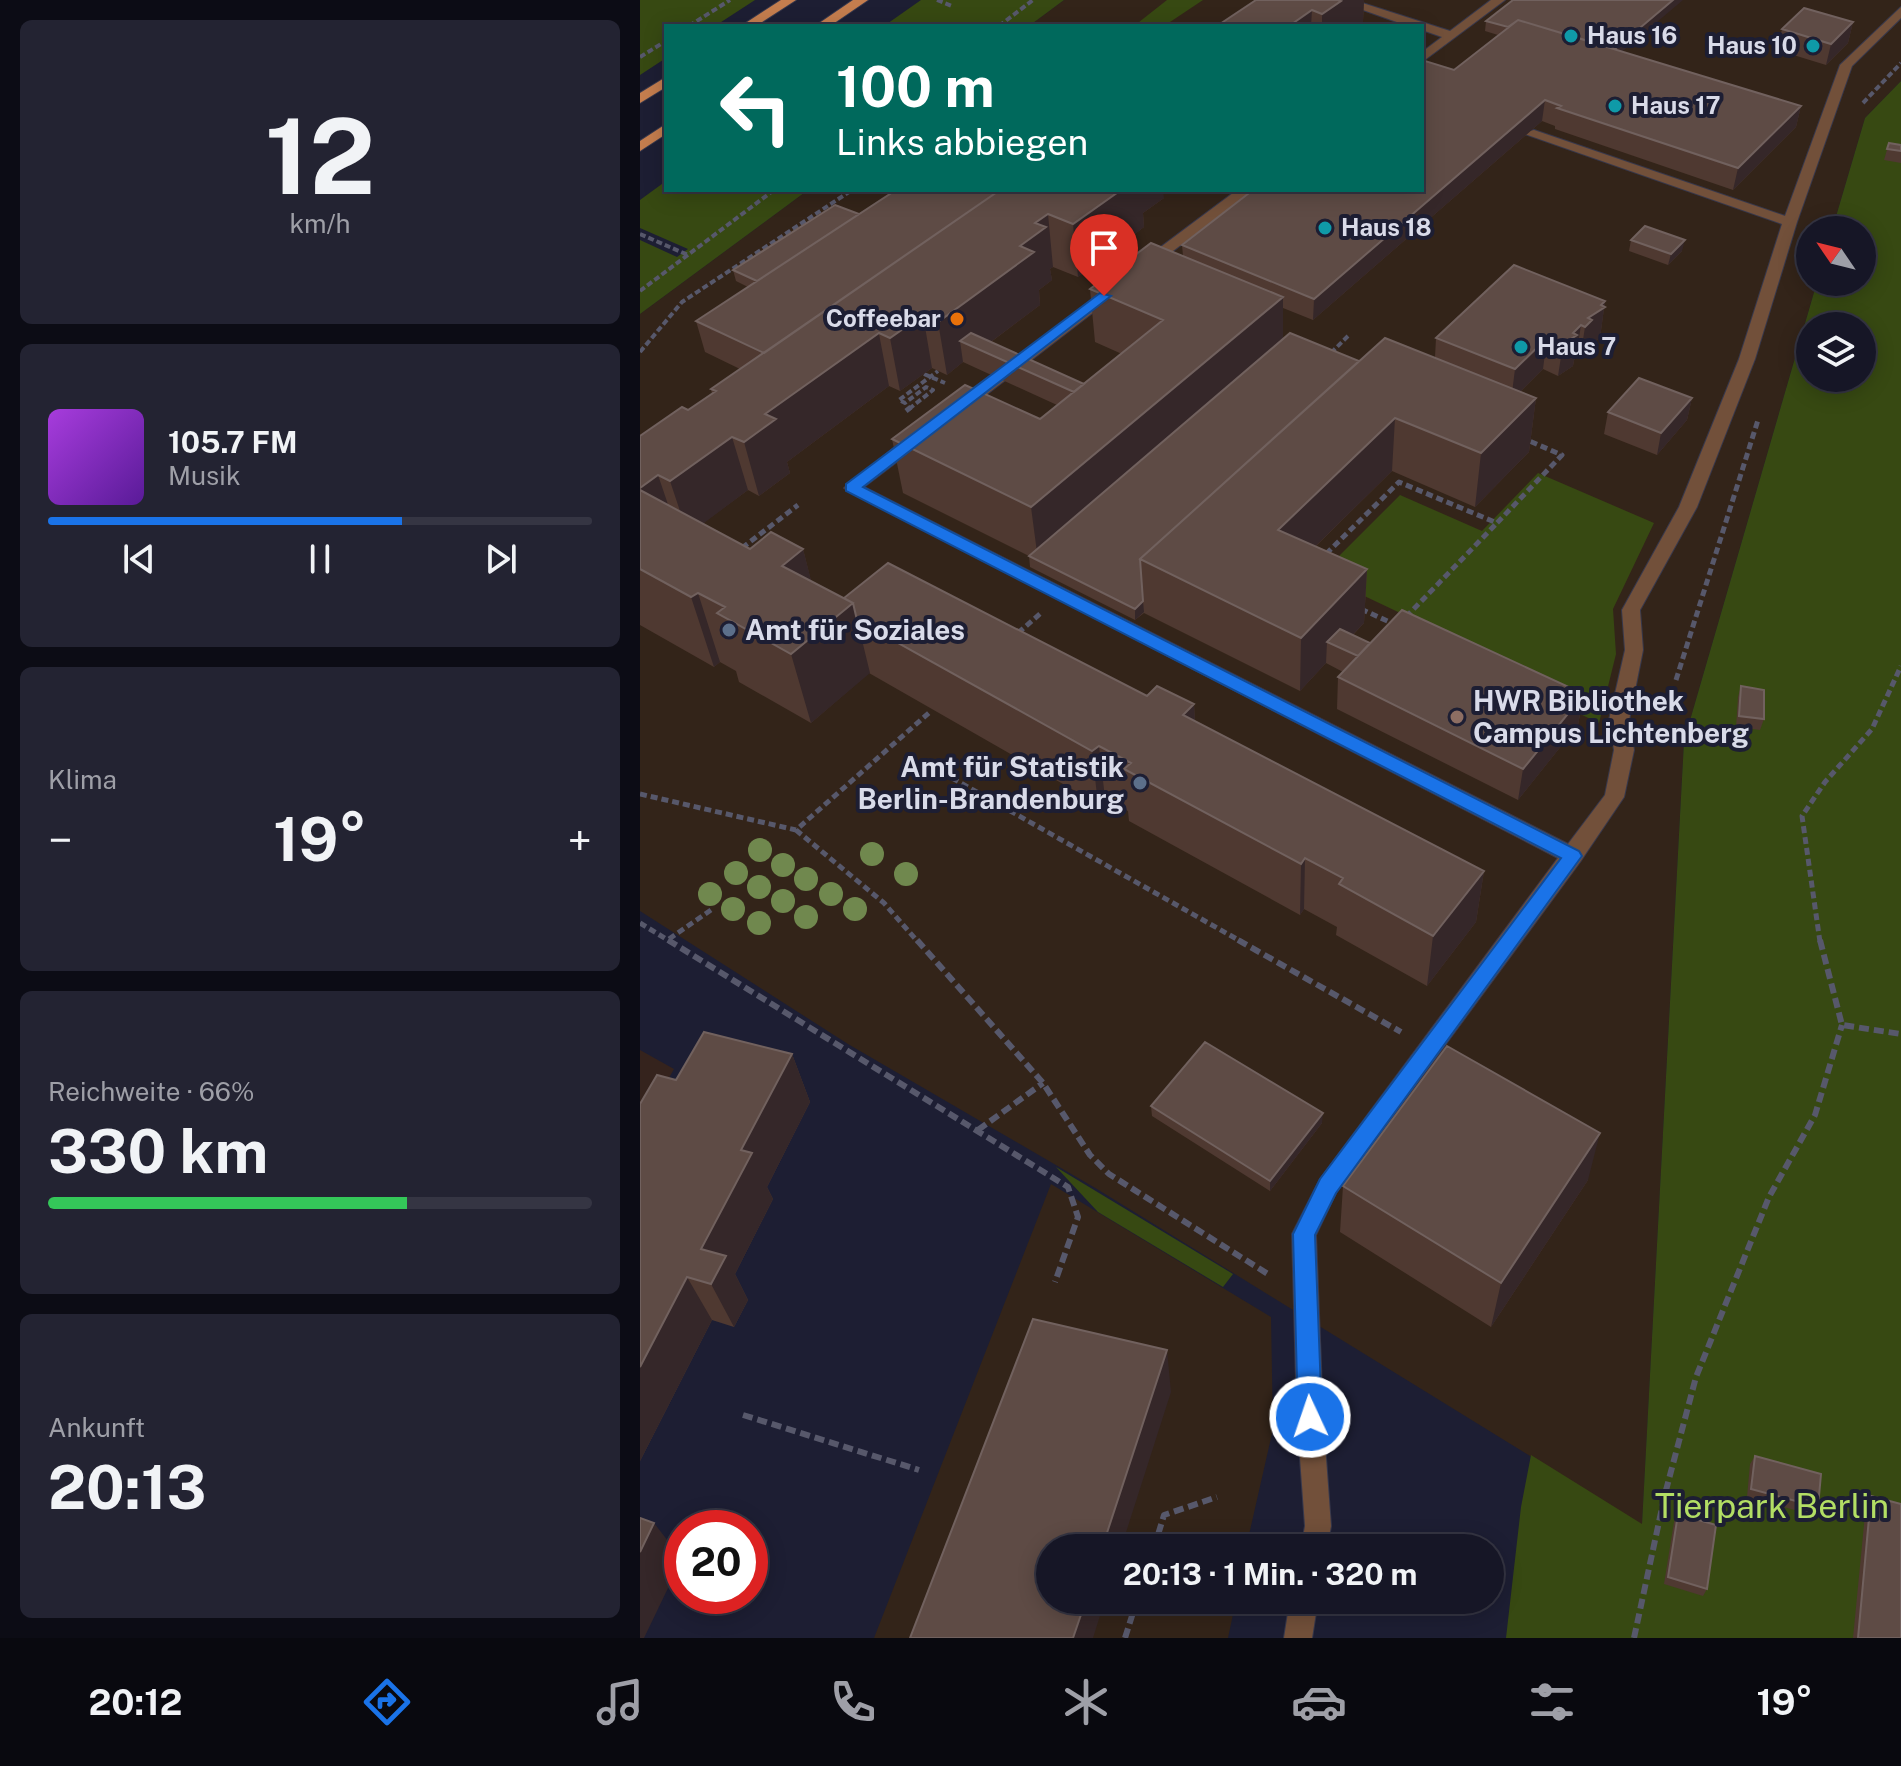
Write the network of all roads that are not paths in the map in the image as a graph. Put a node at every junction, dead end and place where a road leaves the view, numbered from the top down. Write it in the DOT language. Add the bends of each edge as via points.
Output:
graph roads {
  1 [pos="775,0"];
  2 [pos="790,0"];
  3 [pos="862,0"];
  4 [pos="1341,0"];
  5 [pos="1499,0"];
  6 [pos="1901,11"];
  7 [pos="747,24"];
  8 [pos="748,24"];
  9 [pos="824,24"];
  10 [pos="1415,24"];
  11 [pos="1424,27"];
  12 [pos="1452,36"];
  13 [pos="1424,57"];
  14 [pos="664,82"];
  15 [pos="640,99"];
  16 [pos="664,129"];
  17 [pos="1529,133"];
  18 [pos="640,147"];
  19 [pos="1243,192"];
  20 [pos="1790,222"];
  21 [pos="1573,856"];
  22 [pos="1317,1534"];
  23 [pos="1302,1614"];
  24 [pos="1298,1638"];
  1 -- 7 [label="main road"];
  2 -- 8 [label="main road"];
  3 -- 9 [label="main road"];
  4 -- 10 [label="street"];
  5 -- 12 [label="street"];
  6 -- 20 [label="street" via="1846,65"];
  11 -- 12 [label="street"];
  12 -- 13 [label="street"];
  14 -- 15 [label="main road"];
  16 -- 18 [label="main road"];
  17 -- 20 [label="street"];
  19 -- 21 [label="street" via="927,423 852,488"];
  20 -- 21 [label="street" via="1747,359 1688,507 1631,610 1634,650 1619,720 1624,750 1614,797"];
  21 -- 22 [label="street" via="1328,1186 1304,1234"];
  23 -- 24 [label="street"];
}
